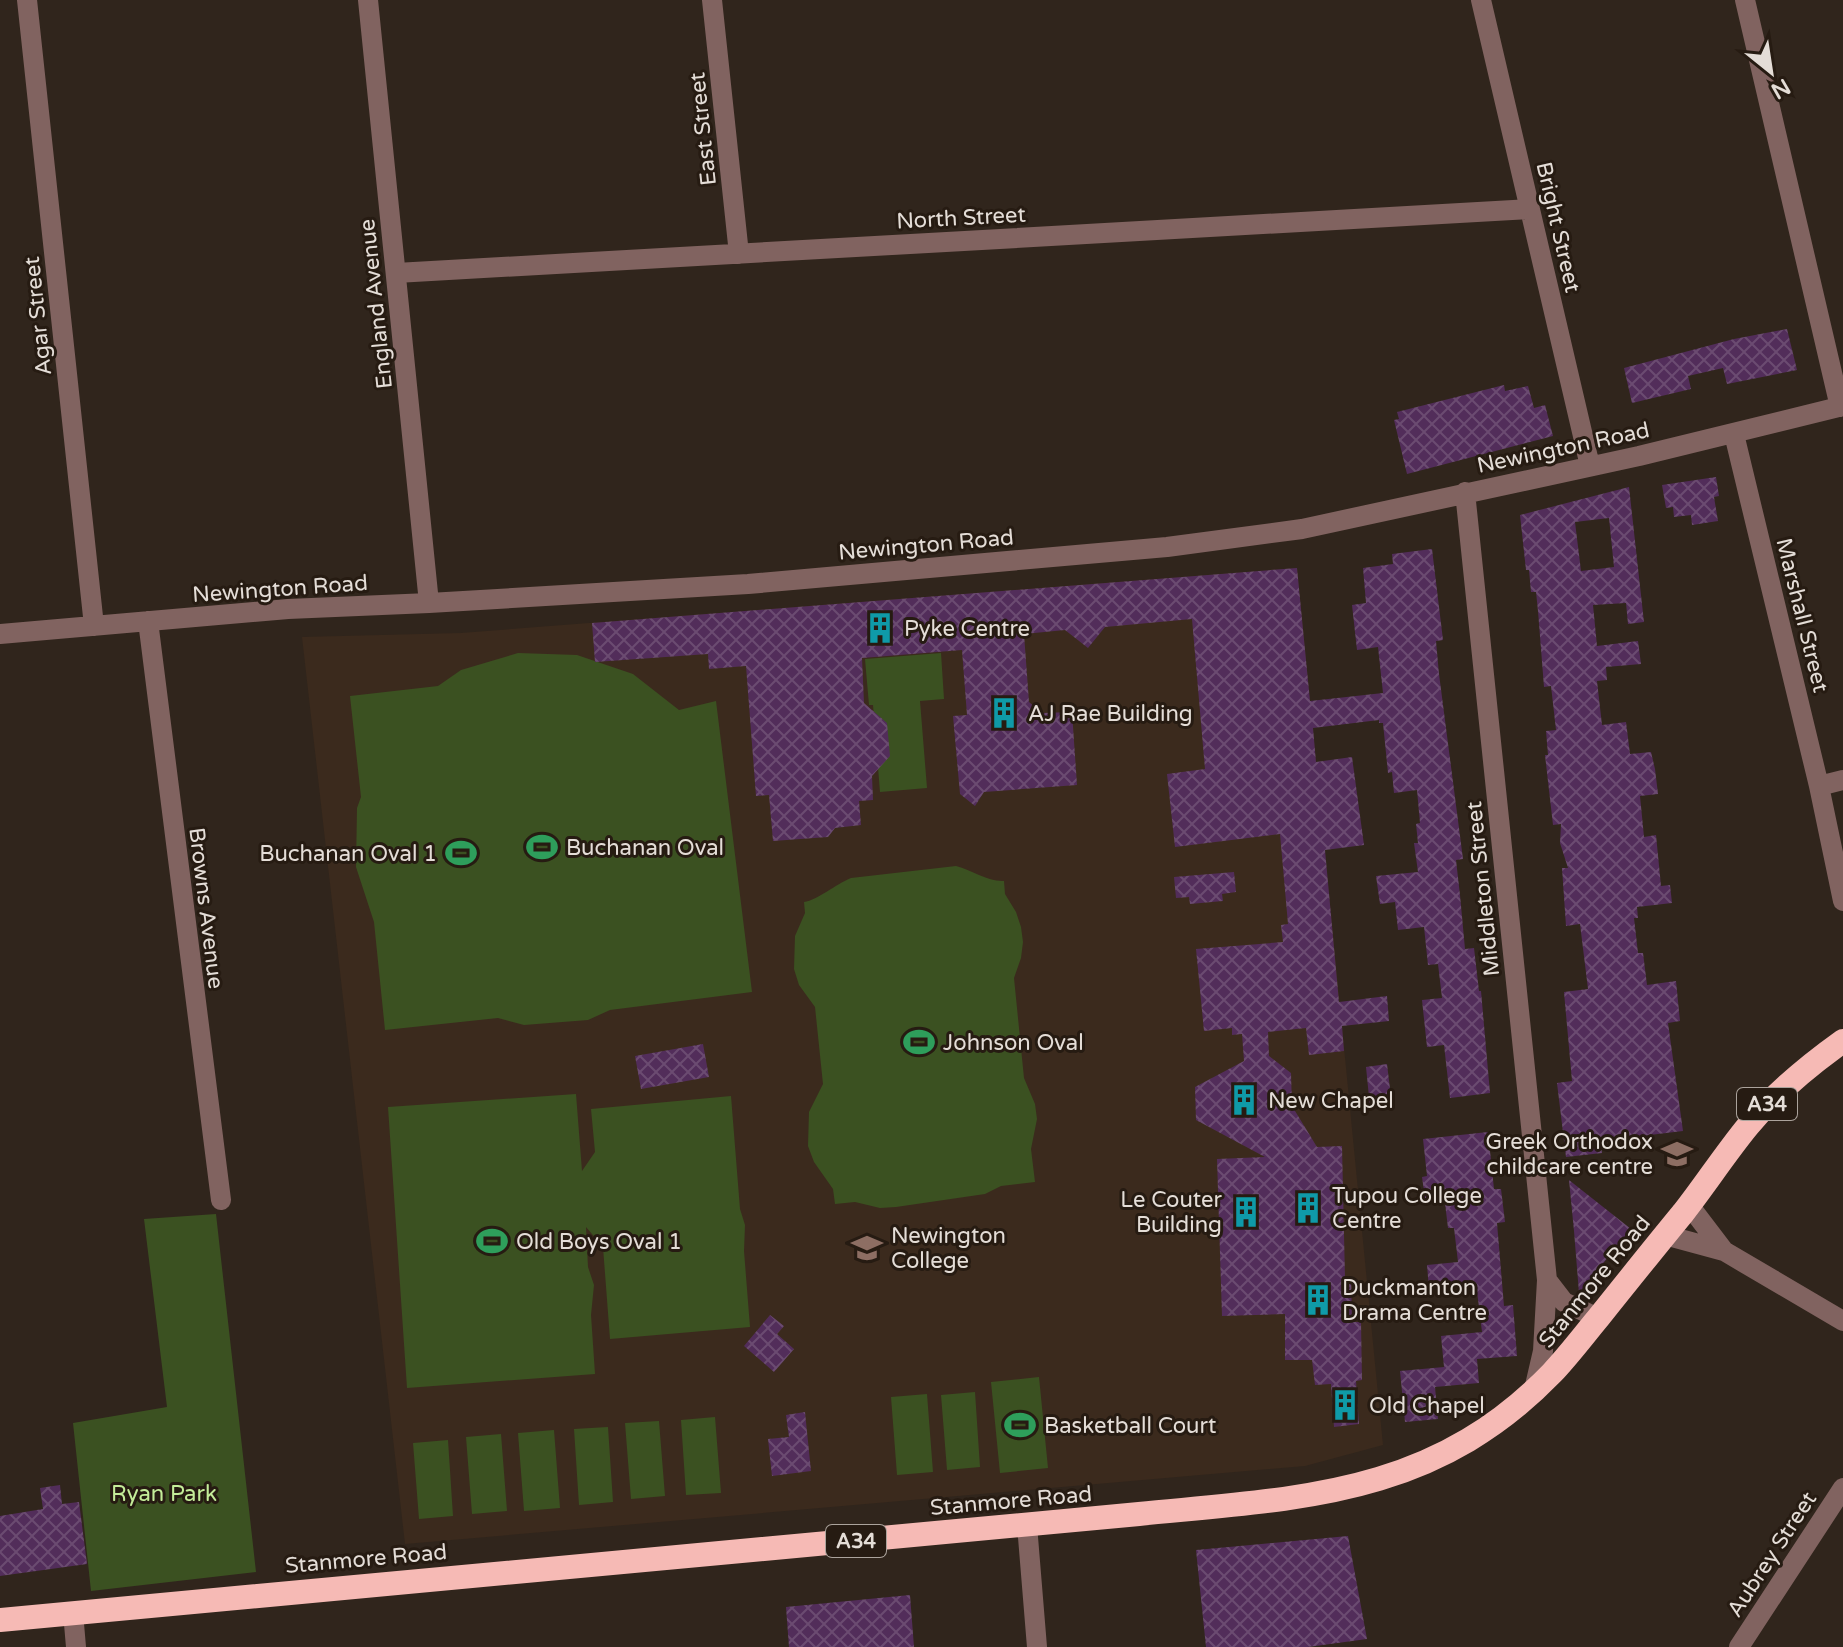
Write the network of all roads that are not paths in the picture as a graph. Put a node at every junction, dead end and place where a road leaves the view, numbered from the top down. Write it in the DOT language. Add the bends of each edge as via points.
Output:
graph roads {
  1 [pos="27,0"];
  2 [pos="368,0"];
  3 [pos="712,0"];
  4 [pos="1481,0"];
  5 [pos="1745,0"];
  6 [pos="1530,209"];
  7 [pos="739,254"];
  8 [pos="396,273"];
  9 [pos="1842,407"];
  10 [pos="1734,434"];
  11 [pos="1590,466"];
  12 [pos="1465,492"];
  13 [pos="429,603"];
  14 [pos="148,621"];
  15 [pos="94,626"];
  16 [pos="0,634"];
  17 [pos="1843,780"];
  18 [pos="1819,786"];
  19 [pos="1843,901"];
  20 [pos="1843,1041"];
  21 [pos="221,1200"];
  22 [pos="1689,1205"];
  23 [pos="1665,1235"];
  24 [pos="1724,1251"];
  25 [pos="1547,1280"];
  26 [pos="1598,1318"];
  27 [pos="1843,1321"];
  28 [pos="1534,1390"];
  29 [pos="1843,1488"];
  30 [pos="1027,1525"];
  31 [pos="73,1612"];
  32 [pos="0,1620"];
  33 [pos="76,1647"];
  34 [pos="1037,1647"];
  35 [pos="1739,1647"];
  1 -- 15 [label="street, Agar Street"];
  2 -- 8 [label="street, England Avenue"];
  3 -- 7 [label="street, East Street"];
  4 -- 6 [label="street, Bright Street"];
  5 -- 9 [label="street"];
  6 -- 7 [label="street, North Street"];
  6 -- 11 [label="street, Bright Street"];
  7 -- 8 [label="street, North Street"];
  8 -- 13 [label="street, England Avenue"];
  9 -- 10 [label="street, Newington Road"];
  10 -- 11 [label="street, Newington Road"];
  10 -- 18 [label="street, Marshall Street"];
  11 -- 12 [label="street, Newington Road"];
  12 -- 13 [label="street, Newington Road" via="1290,531 1167,547 748,584"];
  12 -- 25 [label="street, Middleton Street"];
  13 -- 14 [label="street, Newington Road"];
  14 -- 15 [label="street, Newington Road"];
  14 -- 21 [label="street, Browns Avenue"];
  15 -- 16 [label="street, Newington Road"];
  17 -- 18 [label="street"];
  18 -- 19 [label="street, Marshall Street"];
  20 -- 22 [label="highway, Stanmore Road / A34" via="1771,1100"];
  22 -- 23 [label="highway, Stanmore Road / A34"];
  22 -- 24 [label="street"];
  23 -- 24 [label="street"];
  23 -- 26 [label="highway, Stanmore Road / A34"];
  24 -- 27 [label="street"];
  25 -- 26 [label="street" via="1564,1302"];
  25 -- 28 [label="street, Middleton Street" via="1543,1351"];
  26 -- 28 [label="highway, Stanmore Road / A34"];
  28 -- 30 [label="highway, Stanmore Road / A34" via="1453,1450 1369,1484 1301,1498"];
  29 -- 35 [label="street, Aubrey Street"];
  30 -- 31 [label="highway, Stanmore Road / A34"];
  30 -- 34 [label="street"];
  31 -- 32 [label="highway, Stanmore Road / A34"];
  31 -- 33 [label="street"];
}
